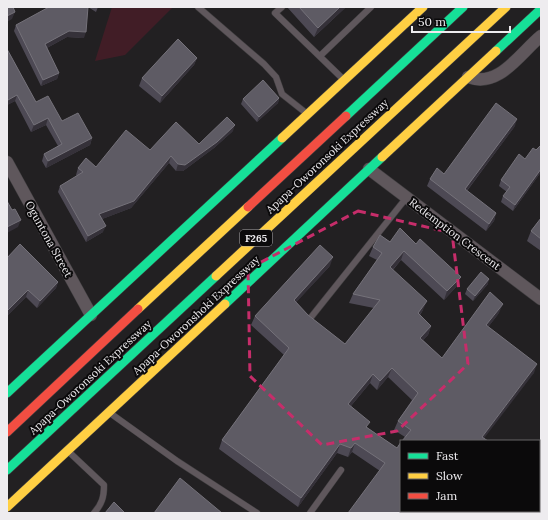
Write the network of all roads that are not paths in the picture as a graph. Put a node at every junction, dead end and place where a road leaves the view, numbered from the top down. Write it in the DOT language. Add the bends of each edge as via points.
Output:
graph roads {
  1 [pos="198,7"];
  2 [pos="282,7"];
  3 [pos="372,7"];
  4 [pos="421,7"];
  5 [pos="464,7"];
  6 [pos="506,7"];
  7 [pos="541,9"];
  8 [pos="541,36"];
  9 [pos="320,56"];
  10 [pos="468,77"];
  11 [pos="344,80"];
  12 [pos="308,114"];
  13 [pos="7,162"];
  14 [pos="369,169"];
  15 [pos="407,197"];
  16 [pos="541,299"];
  17 [pos="91,315"];
  18 [pos="314,326"];
  19 [pos="7,393"];
  20 [pos="109,412"];
  21 [pos="7,432"];
  22 [pos="67,451"];
  23 [pos="7,470"];
  24 [pos="341,470"];
  25 [pos="7,507"];
  26 [pos="94,513"];
  27 [pos="257,513"];
  28 [pos="310,513"];
  1 -- 12 [label="lane" via="264,64 276,77 282,94"];
  2 -- 9 [label="lane" via="275,14"];
  3 -- 9 [label="lane"];
  4 -- 11 [label="main road"];
  5 -- 21 [label="main road, Apapa-Oworonsoki Expressway / F265"];
  6 -- 23 [label="main road, Apapa-Oworonsoki Expressway / F265"];
  7 -- 10 [label="main road, Apapa-Oworonshoki Expressway"];
  8 -- 10 [label="street" via="499,75 490,79"];
  9 -- 11 [label="lane"];
  10 -- 14 [label="main road, Apapa-Oworonshoki Expressway"];
  11 -- 12 [label="main road"];
  12 -- 17 [label="main road"];
  13 -- 17 [label="street, Oguntona Street"];
  14 -- 15 [label="street, Redemption Crescent"];
  14 -- 20 [label="main road, Apapa-Oworonshoki Expressway"];
  15 -- 16 [label="street, Redemption Crescent"];
  15 -- 18 [label="lane" via="308,321"];
  17 -- 19 [label="main road"];
  20 -- 22 [label="main road, Apapa-Oworonshoki Expressway"];
  20 -- 27 [label="lane" via="177,461"];
  22 -- 25 [label="main road, Apapa-Oworonshoki Expressway"];
  22 -- 26 [label="lane" via="104,485 101,505"];
  24 -- 28 [label="lane"];
}
